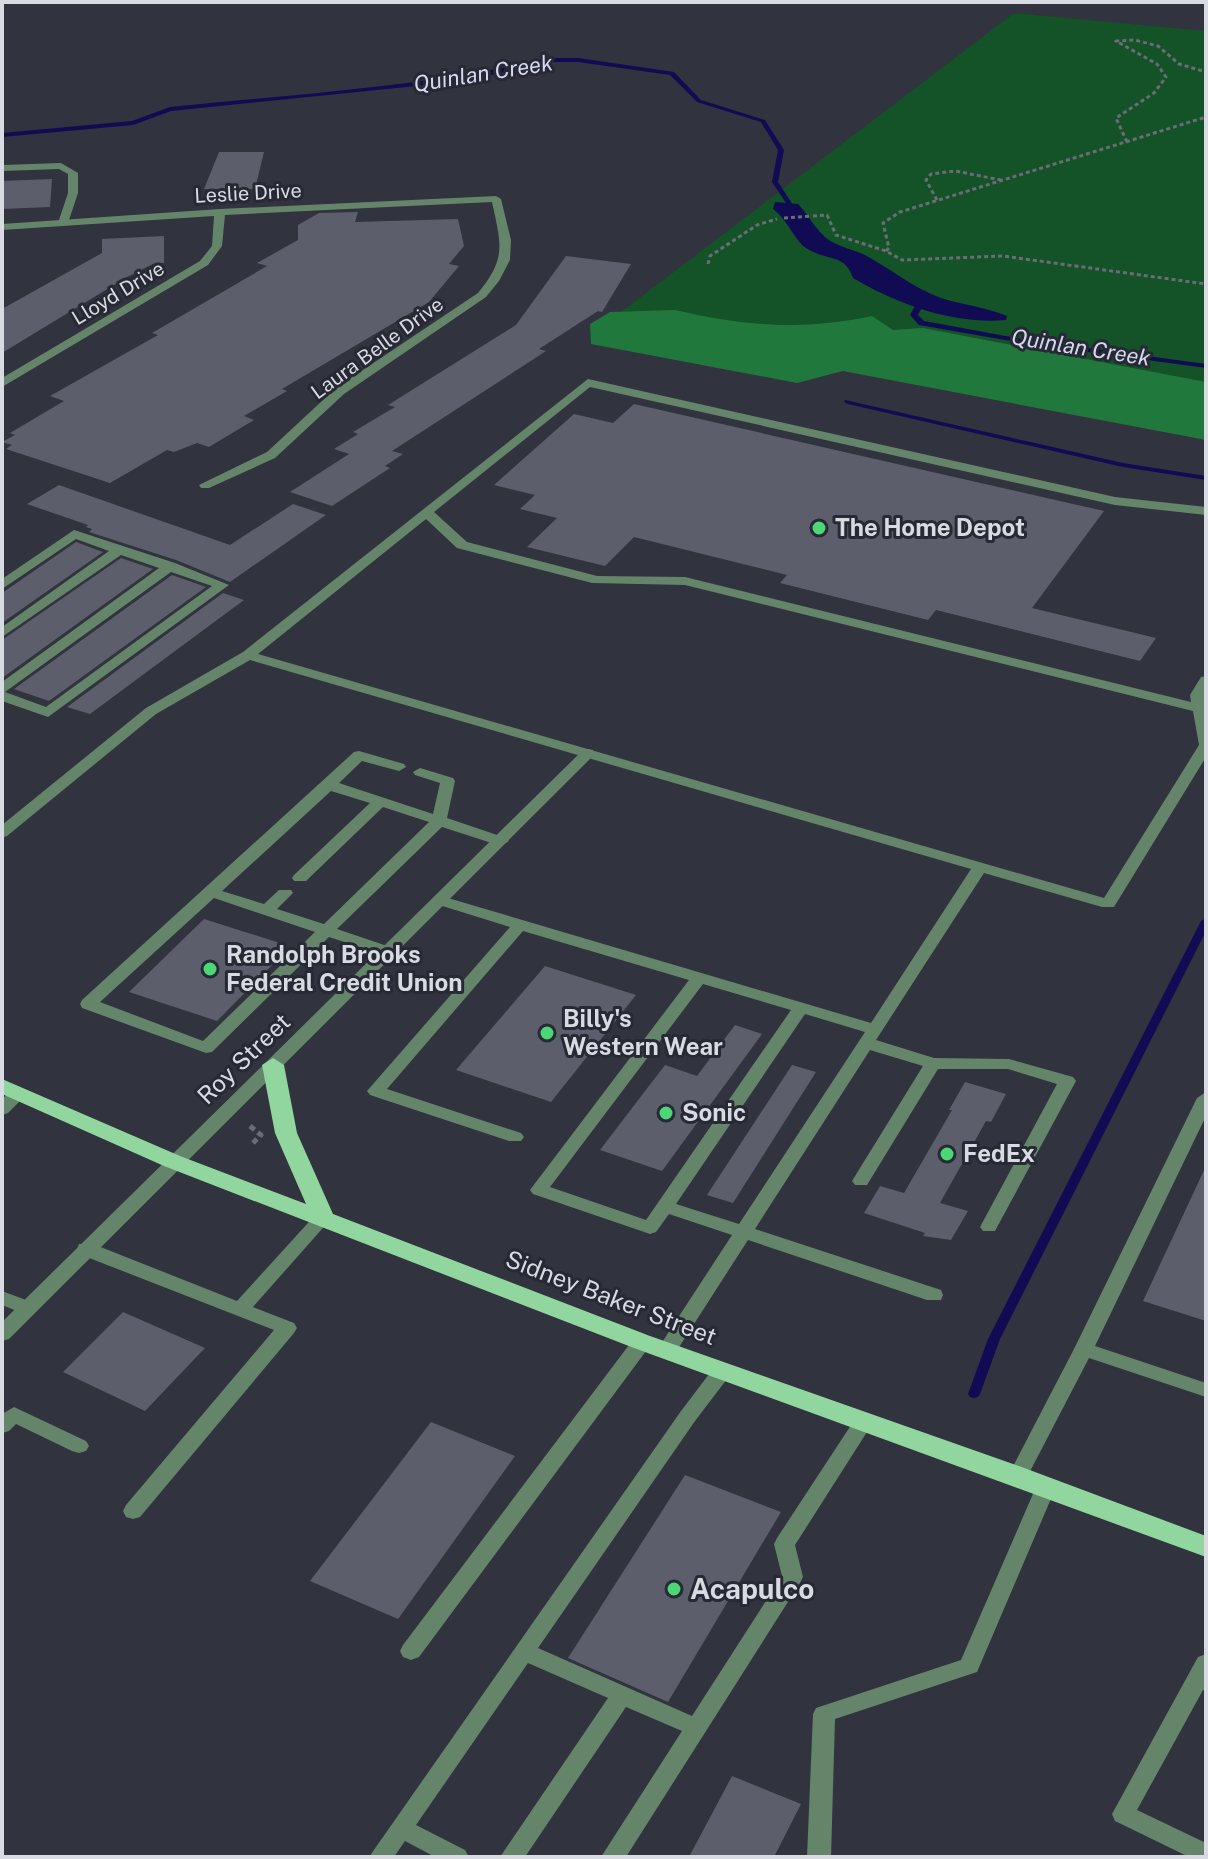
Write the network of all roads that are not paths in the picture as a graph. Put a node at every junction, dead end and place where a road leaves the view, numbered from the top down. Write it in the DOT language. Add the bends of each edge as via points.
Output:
graph roads {
  1 [pos="2,168"];
  2 [pos="496,199"];
  3 [pos="220,212"];
  4 [pos="63,223"];
  5 [pos="2,227"];
  6 [pos="2,383"];
  7 [pos="205,485"];
  8 [pos="1206,511"];
  9 [pos="426,512"];
  10 [pos="120,549"];
  11 [pos="170,566"];
  12 [pos="2,585"];
  13 [pos="2,633"];
  14 [pos="248,655"];
  15 [pos="1206,680"];
  16 [pos="2,689"];
  17 [pos="2,696"];
  18 [pos="1199,708"];
  19 [pos="588,753"];
  20 [pos="399,767"];
  21 [pos="420,772"];
  22 [pos="329,785"];
  23 [pos="380,802"];
  24 [pos="439,821"];
  25 [pos="2,833"];
  26 [pos="501,841"];
  27 [pos="980,867"];
  28 [pos="300,878"];
  29 [pos="211,892"];
  30 [pos="285,893"];
  31 [pos="442,901"];
  32 [pos="266,911"];
  33 [pos="520,925"];
  34 [pos="327,931"];
  35 [pos="390,952"];
  36 [pos="700,976"];
  37 [pos="802,1007"];
  38 [pos="870,1036"];
  39 [pos="933,1063"];
  40 [pos="273,1065"];
  41 [pos="10,1089"];
  42 [pos="1206,1098"];
  43 [pos="2,1109"];
  44 [pos="515,1137"];
  45 [pos="172,1161"];
  46 [pos="861,1181"];
  47 [pos="664,1206"];
  48 [pos="323,1217"];
  49 [pos="989,1227"];
  50 [pos="742,1232"];
  51 [pos="86,1249"];
  52 [pos="934,1295"];
  53 [pos="2,1298"];
  54 [pos="27,1308"];
  55 [pos="240,1310"];
  56 [pos="2,1334"];
  57 [pos="642,1342"];
  58 [pos="1084,1349"];
  59 [pos="667,1350"];
  60 [pos="723,1370"];
  61 [pos="1206,1390"];
  62 [pos="864,1421"];
  63 [pos="2,1426"];
  64 [pos="79,1446"];
  65 [pos="1018,1476"];
  66 [pos="1046,1487"];
  67 [pos="133,1511"];
  68 [pos="1206,1547"];
  69 [pos="411,1651"];
  70 [pos="525,1652"];
  71 [pos="1203,1675"];
  72 [pos="622,1695"];
  73 [pos="697,1728"];
  74 [pos="401,1828"];
  75 [pos="1206,1854"];
  76 [pos="381,1857"];
  77 [pos="457,1857"];
  78 [pos="512,1857"];
  79 [pos="613,1857"];
  80 [pos="819,1857"];
  1 -- 4 [label="street" via="69,168 73,193"];
  2 -- 3 [label="street, Leslie Drive"];
  2 -- 7 [label="street, Laura Belle Drive" via="508,257 482,295 340,391 271,455"];
  3 -- 4 [label="street, Leslie Drive"];
  3 -- 6 [label="street, Lloyd Drive" via="217,246 204,263"];
  4 -- 5 [label="street, Leslie Drive"];
  8 -- 9 [label="street" via="1115,501 588,383"];
  9 -- 14 [label="street"];
  9 -- 18 [label="street" via="462,545 597,580 685,581"];
  10 -- 11 [label="street"];
  10 -- 12 [label="street" via="74,534"];
  10 -- 13 [label="street"];
  11 -- 16 [label="street"];
  11 -- 17 [label="street" via="222,585 48,713"];
  14 -- 19 [label="street"];
  14 -- 25 [label="street" via="151,711"];
  15 -- 18 [label="street" via="1197,695"];
  18 -- 27 [label="street" via="1206,745 1108,904"];
  19 -- 26 [label="street, Roy Street"];
  19 -- 27 [label="street"];
  20 -- 22 [label="street" via="359,755"];
  21 -- 24 [label="street" via="448,781"];
  22 -- 23 [label="street"];
  22 -- 29 [label="street"];
  23 -- 24 [label="street"];
  23 -- 28 [label="street"];
  24 -- 26 [label="street"];
  24 -- 34 [label="street"];
  26 -- 31 [label="street, Roy Street"];
  27 -- 38 [label="street"];
  29 -- 32 [label="street"];
  29 -- 34 [label="street" via="88,1004 206,1048"];
  30 -- 32 [label="street"];
  31 -- 33 [label="street"];
  31 -- 35 [label="street, Roy Street"];
  32 -- 34 [label="street"];
  33 -- 36 [label="street"];
  33 -- 44 [label="street" via="376,1091"];
  34 -- 35 [label="street"];
  35 -- 40 [label="street, Roy Street"];
  36 -- 37 [label="street"];
  36 -- 47 [label="street" via="539,1190 650,1228"];
  37 -- 38 [label="street"];
  37 -- 47 [label="street"];
  38 -- 39 [label="street"];
  38 -- 50 [label="street"];
  39 -- 46 [label="street"];
  39 -- 49 [label="street" via="1009,1064 1067,1081"];
  40 -- 45 [label="street, Roy Street"];
  40 -- 48 [label="main road" via="286,1133"];
  41 -- 43 [label="street"];
  41 -- 45 [label="main road, Sidney Baker Street"];
  42 -- 58 [label="street"];
  45 -- 48 [label="main road, Sidney Baker Street"];
  45 -- 51 [label="street, Roy Street"];
  47 -- 50 [label="street"];
  48 -- 55 [label="street"];
  48 -- 57 [label="main road, Sidney Baker Street"];
  50 -- 52 [label="street"];
  50 -- 59 [label="street"];
  51 -- 54 [label="street, Roy Street"];
  51 -- 55 [label="street"];
  53 -- 54 [label="street"];
  54 -- 56 [label="street, Roy Street"];
  55 -- 67 [label="street" via="287,1328"];
  57 -- 59 [label="main road, Sidney Baker Street"];
  57 -- 69 [label="street"];
  58 -- 61 [label="street"];
  58 -- 65 [label="street"];
  59 -- 60 [label="main road, Sidney Baker Street"];
  60 -- 62 [label="main road, Sidney Baker Street"];
  60 -- 70 [label="street"];
  62 -- 65 [label="main road, Sidney Baker Street"];
  62 -- 73 [label="street" via="784,1544 793,1577"];
  63 -- 64 [label="street" via="14,1414"];
  65 -- 66 [label="main road, Sidney Baker Street"];
  66 -- 68 [label="main road, Sidney Baker Street"];
  66 -- 80 [label="street" via="969,1666 824,1714"];
  70 -- 72 [label="street"];
  70 -- 74 [label="street"];
  71 -- 75 [label="street" via="1123,1814"];
  72 -- 73 [label="street"];
  72 -- 78 [label="street"];
  73 -- 79 [label="street"];
  74 -- 76 [label="street"];
  74 -- 77 [label="street"];
}
